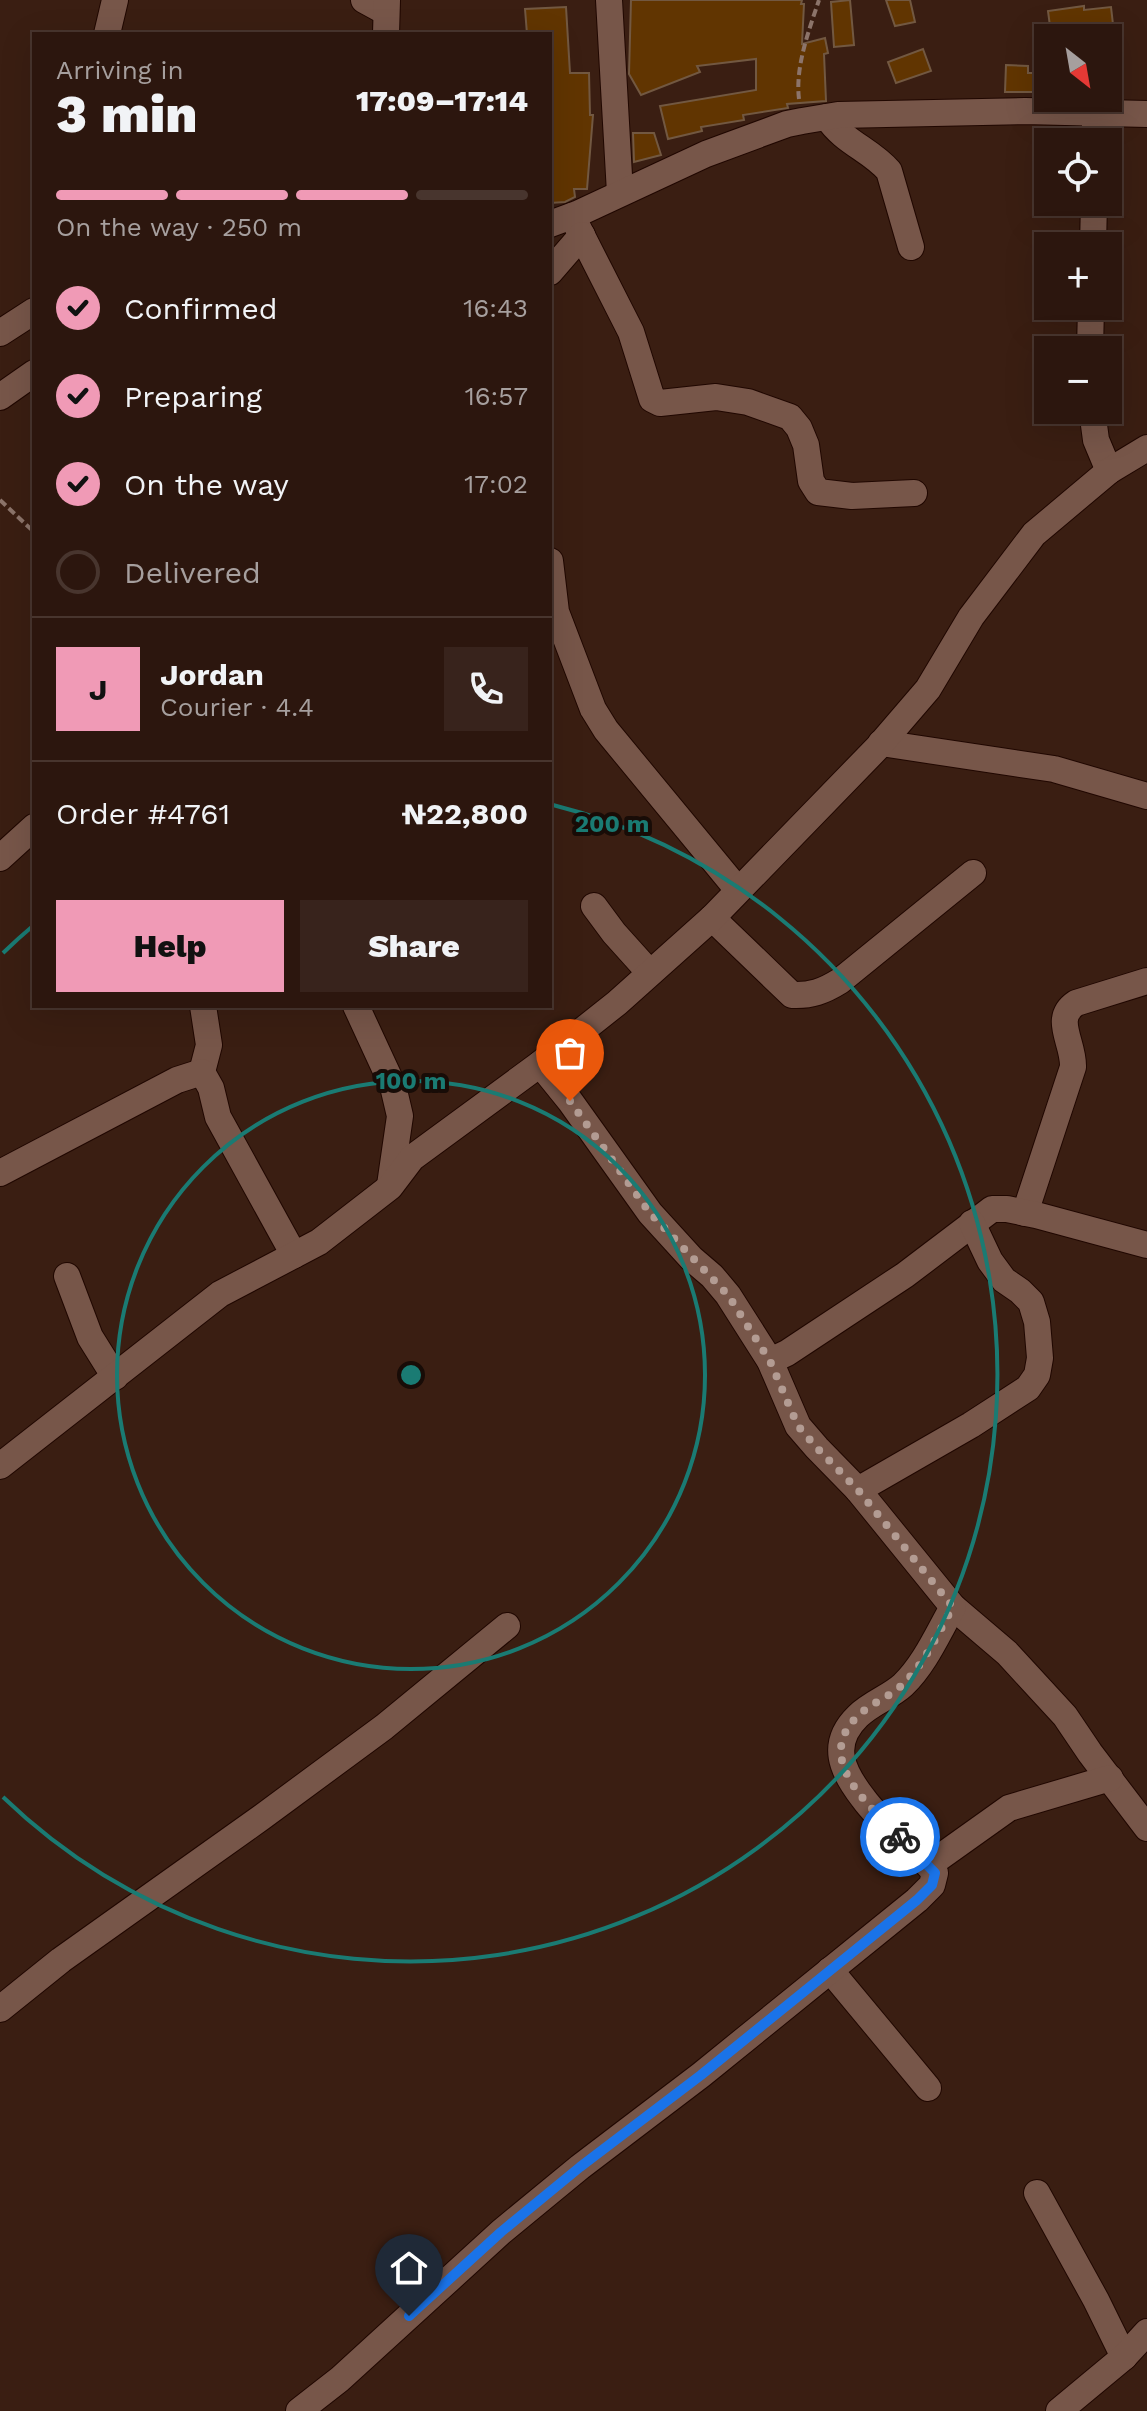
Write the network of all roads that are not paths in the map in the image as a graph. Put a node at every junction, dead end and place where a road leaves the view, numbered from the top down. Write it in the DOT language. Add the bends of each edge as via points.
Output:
graph roads {
  1 [pos="115,0"];
  2 [pos="609,0"];
  3 [pos="107,32"];
  4 [pos="1034,111"];
  5 [pos="1095,112"];
  6 [pos="1147,114"];
  7 [pos="815,119"];
  8 [pos="1095,128"];
  9 [pos="620,193"];
  10 [pos="568,225"];
  11 [pos="911,247"];
  12 [pos="552,269"];
  13 [pos="32,312"];
  14 [pos="0,333"];
  15 [pos="32,374"];
  16 [pos="0,397"];
  17 [pos="1094,424"];
  18 [pos="1147,448"];
  19 [pos="1109,471"];
  20 [pos="914,493"];
  21 [pos="552,578"];
  22 [pos="559,648"];
  23 [pos="881,743"];
  24 [pos="1147,796"];
  25 [pos="32,829"];
  26 [pos="0,858"];
  27 [pos="973,873"];
  28 [pos="738,890"];
  29 [pos="594,906"];
  30 [pos="712,918"];
  31 [pos="650,973"];
  32 [pos="1147,981"];
  33 [pos="203,1008"];
  34 [pos="357,1008"];
  35 [pos="540,1064"];
  36 [pos="202,1072"];
  37 [pos="0,1173"];
  38 [pos="390,1187"];
  39 [pos="1025,1213"];
  40 [pos="972,1223"];
  41 [pos="1147,1245"];
  42 [pos="294,1255"];
  43 [pos="67,1276"];
  44 [pos="770,1361"];
  45 [pos="115,1377"];
  46 [pos="0,1466"];
  47 [pos="858,1490"];
  48 [pos="953,1607"];
  49 [pos="507,1626"];
  50 [pos="1110,1778"];
  51 [pos="1147,1828"];
  52 [pos="929,1865"];
  53 [pos="830,1970"];
  54 [pos="0,2009"];
  55 [pos="928,2088"];
  56 [pos="1037,2193"];
  57 [pos="1147,2332"];
  58 [pos="1124,2357"];
  59 [pos="299,2411"];
  60 [pos="1059,2411"];
  1 -- 3 [label="street"];
  2 -- 9 [label="street"];
  4 -- 7 [label="street"];
  5 -- 6 [label="street"];
  5 -- 8 [label="street"];
  7 -- 9 [label="street" via="706,154"];
  7 -- 11 [label="street" via="889,171"];
  9 -- 10 [label="street"];
  10 -- 12 [label="street" via="562,256"];
  10 -- 20 [label="street" via="631,332 652,399 660,403 716,397 790,417 806,445 811,481 818,492"];
  13 -- 14 [label="street"];
  15 -- 16 [label="street"];
  17 -- 19 [label="street"];
  18 -- 19 [label="street"];
  19 -- 23 [label="street" via="1034,534 971,617 928,689"];
  21 -- 22 [label="street"];
  22 -- 28 [label="street" via="606,730"];
  23 -- 24 [label="street" via="1054,769"];
  23 -- 28 [label="street"];
  25 -- 26 [label="street"];
  27 -- 30 [label="street" via="840,981 808,996 792,995"];
  28 -- 30 [label="street"];
  29 -- 31 [label="street"];
  30 -- 31 [label="street"];
  31 -- 35 [label="street"];
  32 -- 39 [label="street" via="1067,1009 1063,1019 1073,1067"];
  33 -- 36 [label="street" via="209,1045"];
  34 -- 38 [label="street" via="393,1086 400,1116"];
  35 -- 38 [label="street" via="412,1158"];
  35 -- 44 [label="street" via="650,1213 728,1295"];
  36 -- 37 [label="street" via="177,1080"];
  36 -- 42 [label="street" via="218,1117"];
  38 -- 42 [label="street"];
  39 -- 40 [label="street" via="992,1209"];
  39 -- 41 [label="street"];
  40 -- 44 [label="street" via="905,1275"];
  40 -- 47 [label="street" via="1004,1280 1031,1302 1040,1358 1037,1375 1028,1388 971,1425"];
  42 -- 45 [label="street" via="220,1294"];
  43 -- 45 [label="street" via="90,1337"];
  44 -- 47 [label="street" via="798,1426"];
  45 -- 46 [label="street"];
  47 -- 48 [label="street"];
  48 -- 50 [label="street" via="1007,1653 1065,1716"];
  48 -- 52 [label="street" via="920,1665 902,1686 858,1716 844,1733 840,1753 847,1776 865,1801"];
  49 -- 54 [label="street" via="384,1727"];
  50 -- 51 [label="street"];
  50 -- 52 [label="street" via="1009,1808"];
  52 -- 53 [label="street" via="935,1873 932,1885"];
  53 -- 55 [label="street"];
  53 -- 59 [label="street" via="501,2232"];
  56 -- 58 [label="street"];
  57 -- 58 [label="street"];
  58 -- 60 [label="street"];
}
